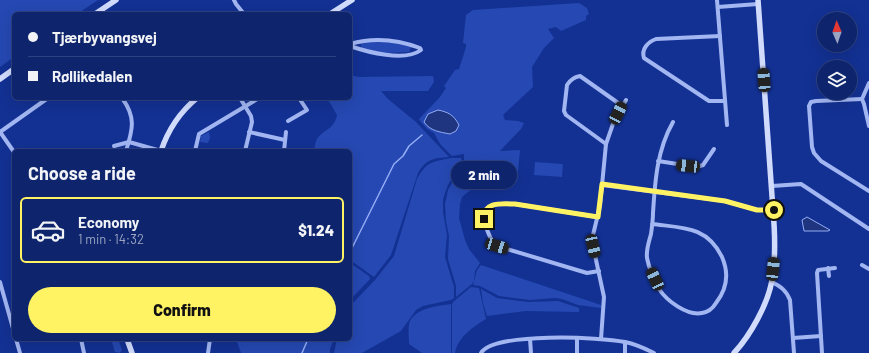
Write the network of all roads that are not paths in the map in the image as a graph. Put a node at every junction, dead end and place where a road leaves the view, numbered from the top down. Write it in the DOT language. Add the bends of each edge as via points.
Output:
graph roads {
  1 [pos="116,0"];
  2 [pos="234,0"];
  3 [pos="352,0"];
  4 [pos="717,0"];
  5 [pos="758,2"];
  6 [pos="718,7"];
  7 [pos="98,12"];
  8 [pos="242,12"];
  9 [pos="333,12"];
  10 [pos="720,36"];
  11 [pos="352,44"];
  12 [pos="352,46"];
  13 [pos="12,70"];
  14 [pos="0,79"];
  15 [pos="869,83"];
  16 [pos="862,99"];
  17 [pos="45,100"];
  18 [pos="123,100"];
  19 [pos="195,100"];
  20 [pos="241,100"];
  21 [pos="256,100"];
  22 [pos="300,100"];
  23 [pos="626,100"];
  24 [pos="725,101"];
  25 [pos="621,105"];
  26 [pos="245,106"];
  27 [pos="288,121"];
  28 [pos="673,122"];
  29 [pos="727,125"];
  30 [pos="869,126"];
  31 [pos="0,132"];
  32 [pos="249,132"];
  33 [pos="286,132"];
  34 [pos="285,140"];
  35 [pos="129,142"];
  36 [pos="606,144"];
  37 [pos="114,146"];
  38 [pos="12,149"];
  39 [pos="127,149"];
  40 [pos="154,149"];
  41 [pos="162,149"];
  42 [pos="195,149"];
  43 [pos="245,149"];
  44 [pos="284,149"];
  45 [pos="714,149"];
  46 [pos="658,161"];
  47 [pos="602,184"];
  48 [pos="772,186"];
  49 [pos="654,191"];
  50 [pos="869,191"];
  51 [pos="774,210"];
  52 [pos="598,217"];
  53 [pos="652,224"];
  54 [pos="869,228"];
  55 [pos="862,265"];
  56 [pos="828,268"];
  57 [pos="836,268"];
  58 [pos="869,269"];
  59 [pos="598,271"];
  60 [pos="829,276"];
  61 [pos="0,282"];
  62 [pos="772,282"];
  63 [pos="12,325"];
  64 [pos="821,336"];
  65 [pos="576,338"];
  66 [pos="793,338"];
  67 [pos="530,339"];
  68 [pos="601,339"];
  69 [pos="17,341"];
  70 [pos="81,341"];
  71 [pos="128,341"];
  72 [pos="210,341"];
  73 [pos="625,342"];
  74 [pos="20,353"];
  75 [pos="84,353"];
  76 [pos="132,353"];
  77 [pos="208,353"];
  78 [pos="481,353"];
  79 [pos="530,353"];
  80 [pos="577,353"];
  81 [pos="625,353"];
  82 [pos="654,353"];
  83 [pos="734,353"];
  84 [pos="794,353"];
  85 [pos="822,353"];
  1 -- 7 [label="street"];
  2 -- 8 [label="street"];
  3 -- 9 [label="street"];
  4 -- 6 [label="street"];
  5 -- 6 [label="street"];
  5 -- 48 [label="street"];
  6 -- 10 [label="street"];
  10 -- 24 [label="street"];
  10 -- 24 [label="street" via="656,39 651,41 643,55 709,101"];
  11 -- 12 [label="street" via="368,40 387,40 412,45 421,50 416,53 386,55"];
  13 -- 14 [label="street"];
  15 -- 16 [label="street"];
  16 -- 30 [label="street"];
  16 -- 50 [label="street" via="816,101 811,102 809,106 816,156"];
  17 -- 31 [label="street"];
  18 -- 35 [label="street" via="131,116"];
  19 -- 41 [label="street" via="174,124"];
  20 -- 26 [label="street"];
  21 -- 26 [label="street"];
  22 -- 27 [label="street" via="307,110"];
  23 -- 25 [label="street"];
  24 -- 29 [label="street"];
  25 -- 36 [label="street"];
  25 -- 36 [label="street" via="580,76 567,85 564,111 566,115"];
  26 -- 32 [label="street" via="252,122"];
  26 -- 42 [label="street" via="199,134"];
  28 -- 46 [label="street" via="665,136"];
  31 -- 38 [label="street"];
  32 -- 34 [label="street"];
  32 -- 43 [label="street"];
  33 -- 34 [label="street"];
  34 -- 44 [label="street"];
  35 -- 37 [label="street"];
  35 -- 39 [label="street"];
  35 -- 40 [label="street"];
  36 -- 47 [label="street"];
  45 -- 46 [label="street" via="703,165 698,167"];
  46 -- 49 [label="street"];
  47 -- 49 [label="street"];
  47 -- 52 [label="street"];
  48 -- 51 [label="street"];
  48 -- 54 [label="street" via="801,184"];
  49 -- 51 [label="street" via="725,201 757,210"];
  49 -- 53 [label="street"];
  51 -- 62 [label="street"];
  52 -- 59 [label="street" via="593,246"];
  52 -- 59 [label="street" via="515,204 490,206 484,214 491,241 497,246 587,273"];
  53 -- 53 [label="street" via="699,232 717,247 724,262 725,287 712,308 698,314 686,311 671,302 659,289 647,256"];
  55 -- 58 [label="street"];
  56 -- 57 [label="street"];
  56 -- 60 [label="street"];
  56 -- 64 [label="street" via="818,270 817,273"];
  59 -- 68 [label="street" via="604,305"];
  61 -- 63 [label="street"];
  62 -- 66 [label="street" via="782,287 790,300"];
  62 -- 83 [label="street" via="754,326"];
  64 -- 66 [label="street"];
  64 -- 85 [label="street"];
  65 -- 67 [label="street"];
  65 -- 68 [label="street"];
  65 -- 80 [label="street"];
  66 -- 84 [label="street"];
  67 -- 78 [label="street" via="495,343"];
  67 -- 79 [label="street"];
  68 -- 73 [label="street"];
  69 -- 74 [label="street"];
  70 -- 75 [label="street"];
  71 -- 76 [label="street"];
  72 -- 77 [label="street"];
  73 -- 81 [label="street"];
  73 -- 82 [label="street"];
}
